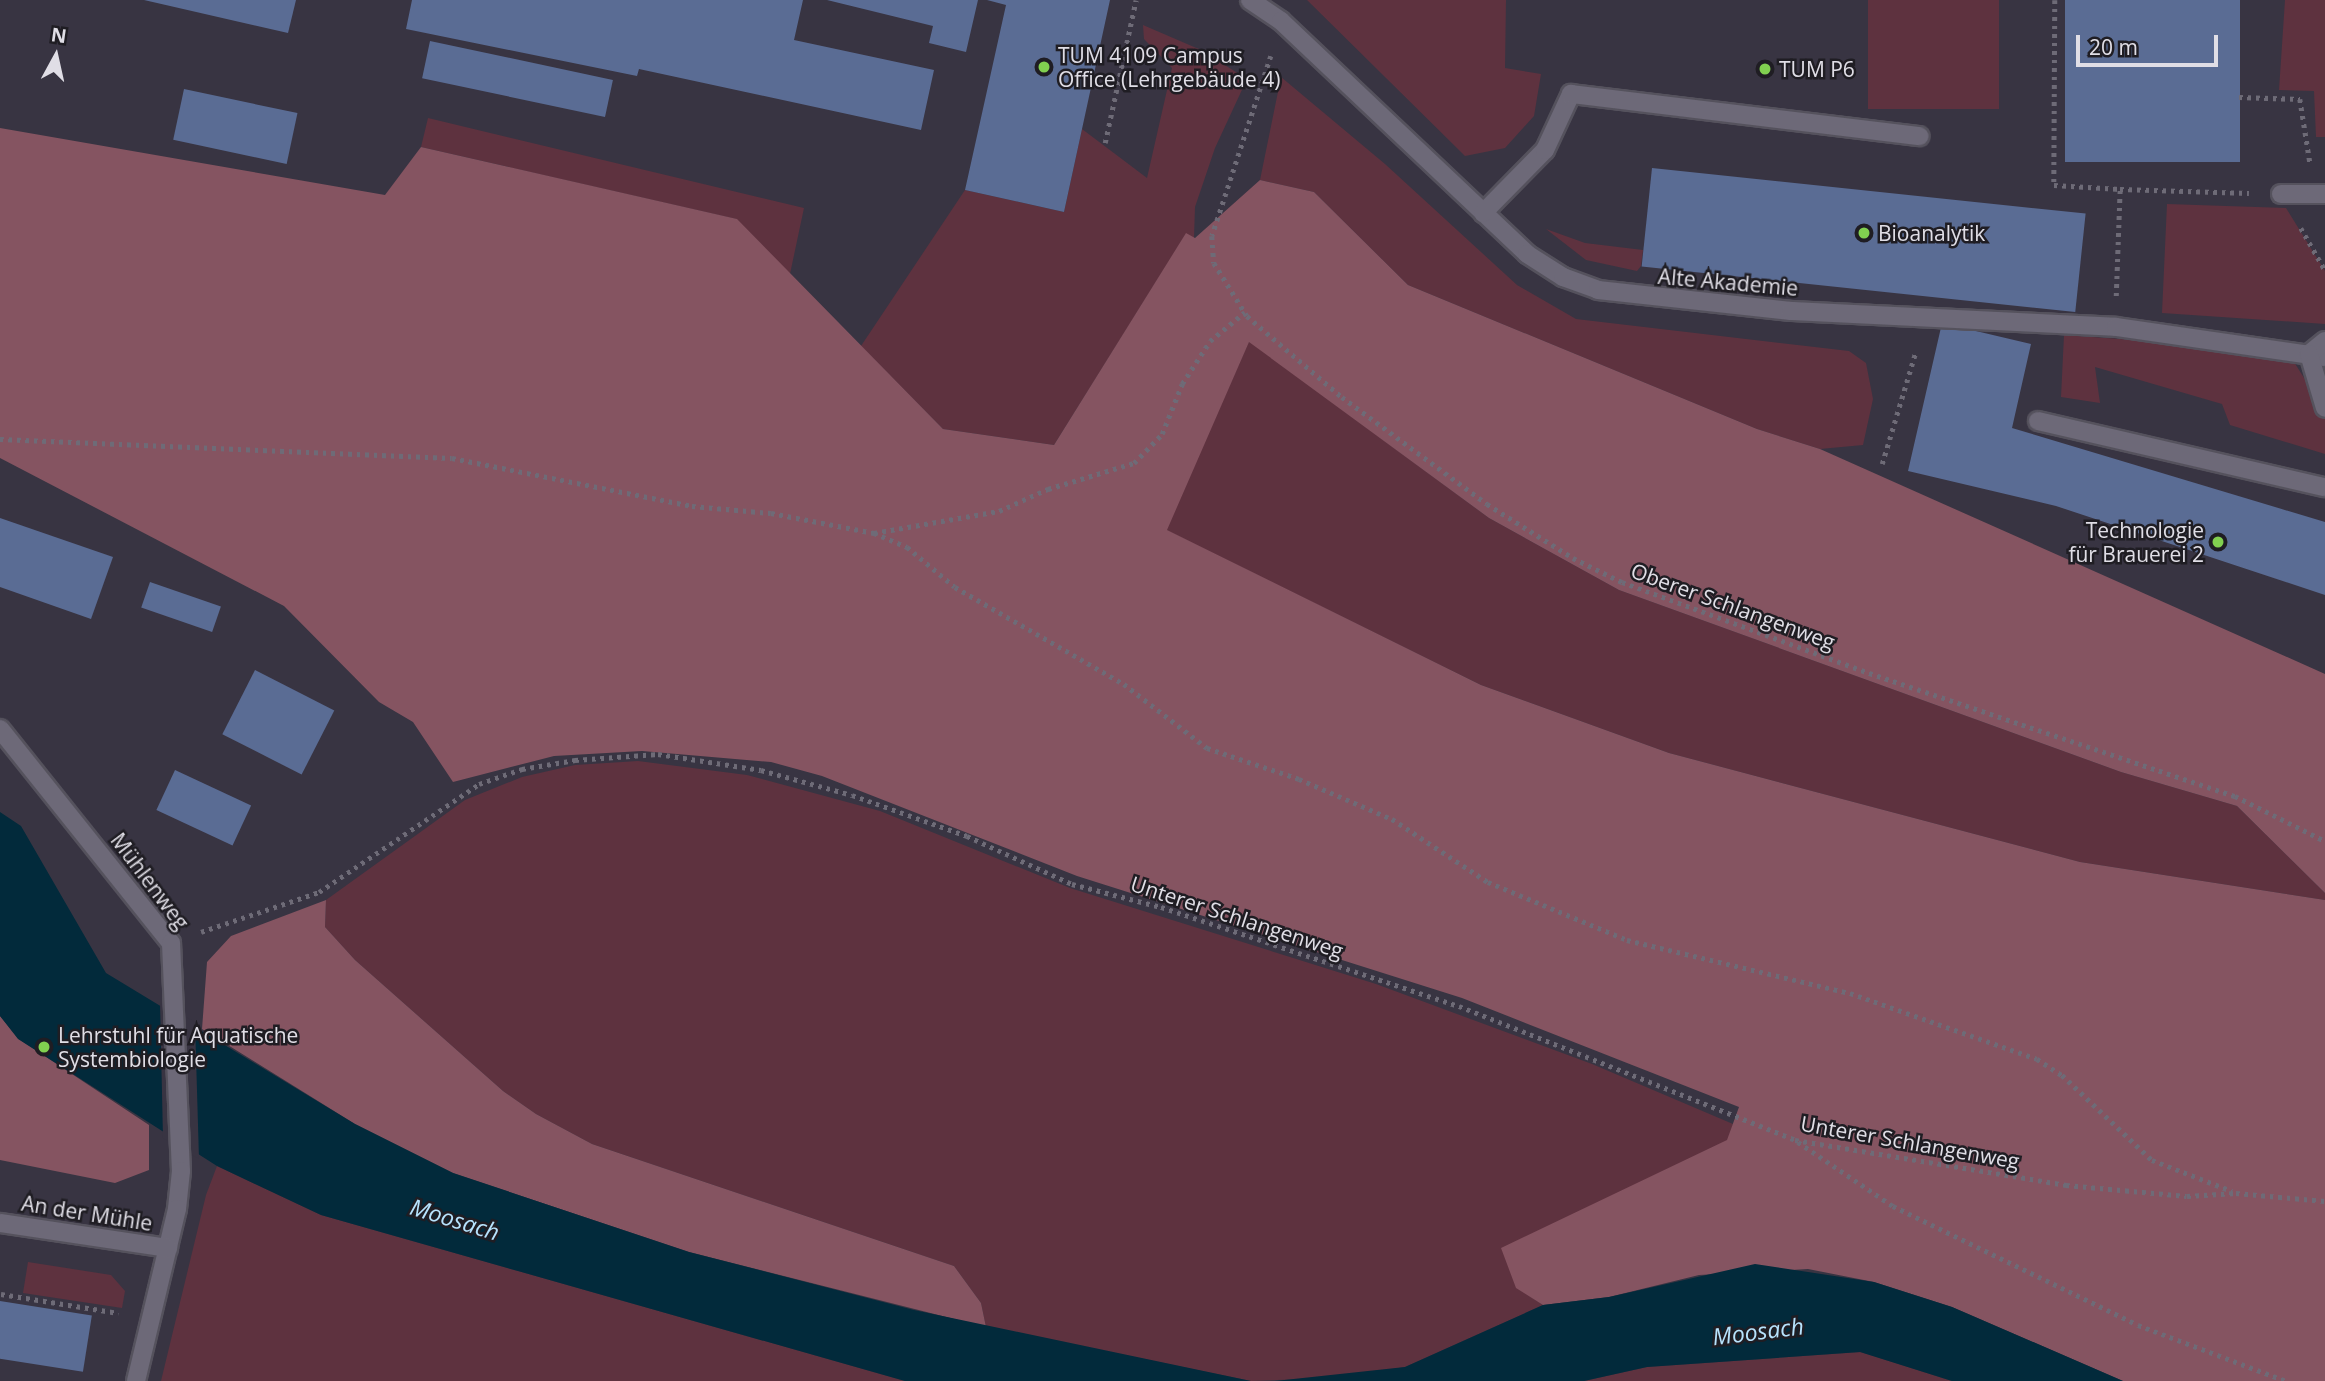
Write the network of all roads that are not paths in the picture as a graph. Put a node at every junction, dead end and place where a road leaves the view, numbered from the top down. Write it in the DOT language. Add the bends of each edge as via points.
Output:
graph roads {
  1 [pos="1250,0"];
  2 [pos="1919,136"];
  3 [pos="2281,194"];
  4 [pos="2320,194"];
  5 [pos="1483,213"];
  6 [pos="2325,341"];
  7 [pos="2317,356"];
  8 [pos="2325,408"];
  9 [pos="2038,421"];
  10 [pos="2325,487"];
  11 [pos="0,729"];
  12 [pos="0,1223"];
  13 [pos="168,1248"];
  14 [pos="136,1381"];
  1 -- 5 [label="street, Alte Akademie" via="1281,22"];
  2 -- 5 [label="street" via="1571,94 1545,150"];
  3 -- 4 [label="street"];
  5 -- 7 [label="street, Alte Akademie" via="1527,254 1563,277 1598,290 1791,311 2116,327"];
  6 -- 7 [label="street"];
  7 -- 8 [label="street"];
  9 -- 10 [label="street"];
  11 -- 13 [label="street, Mühlenweg" via="172,943 181,1171"];
  12 -- 13 [label="street, An der Mühle"];
  13 -- 14 [label="street, Mühlenweg"];
}
